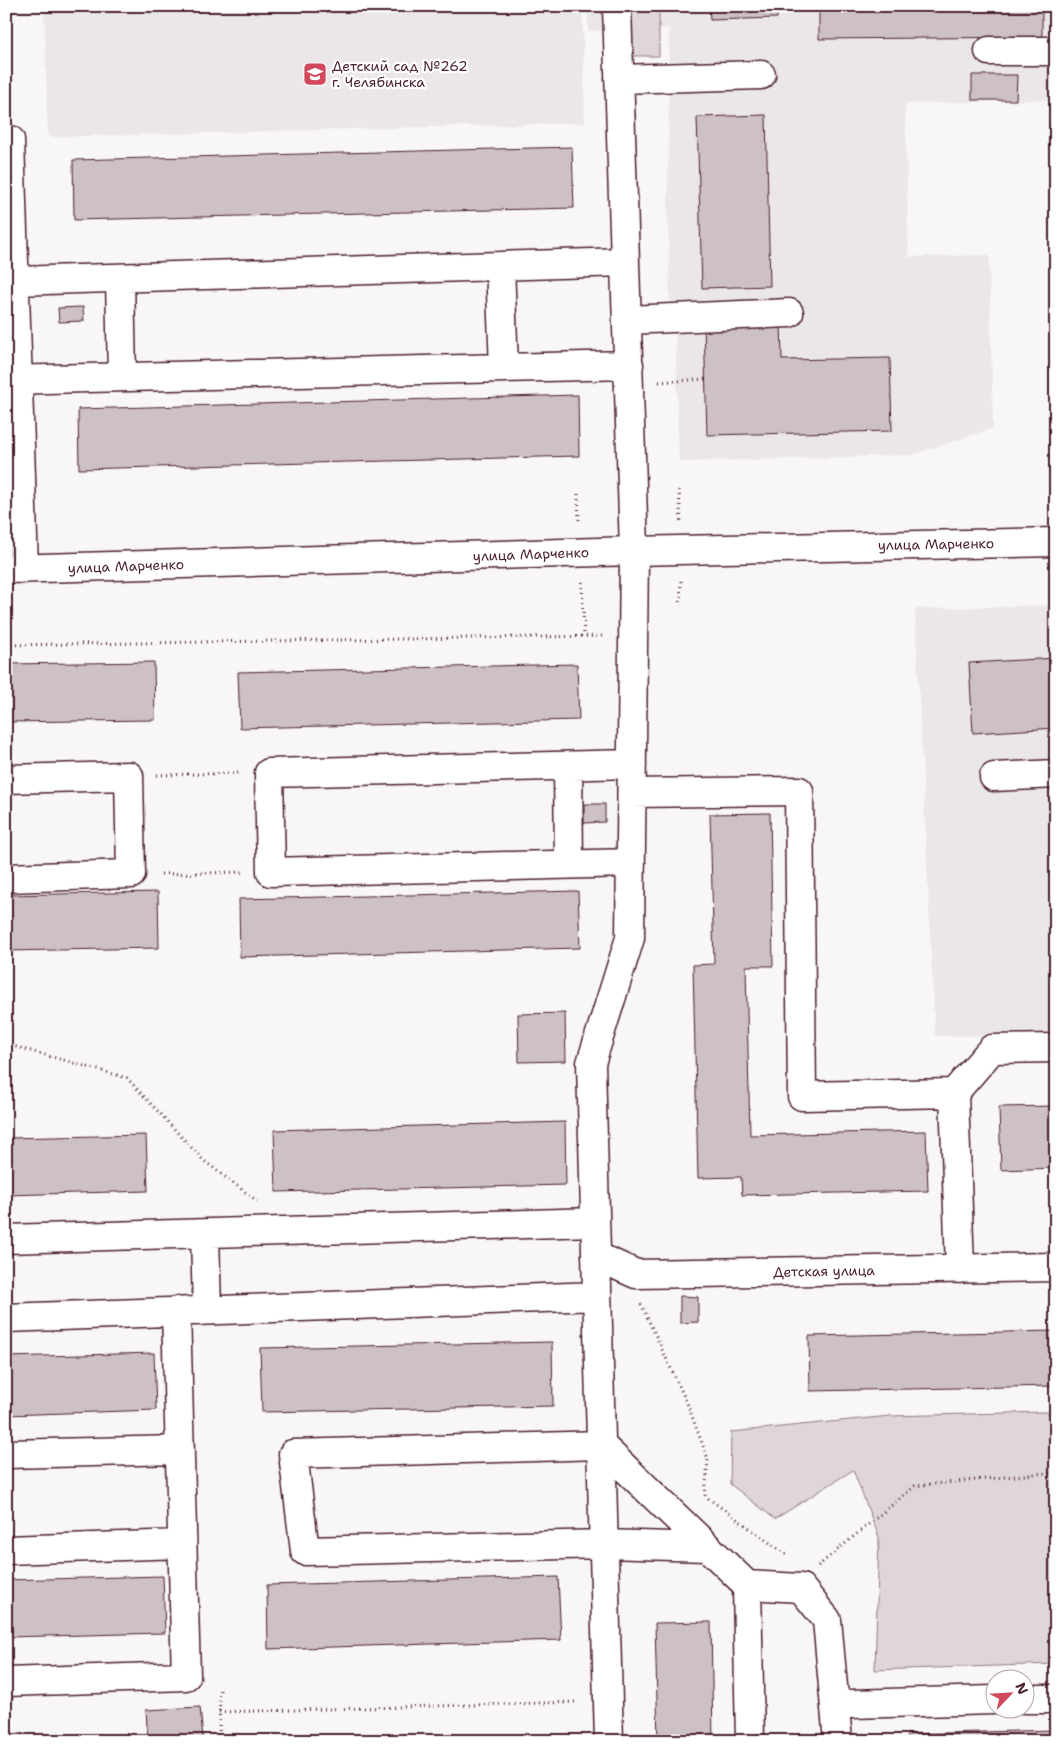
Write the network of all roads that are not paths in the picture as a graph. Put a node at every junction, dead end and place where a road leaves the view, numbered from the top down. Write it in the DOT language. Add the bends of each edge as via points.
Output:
graph roads {
  1 [pos="617,6"];
  2 [pos="989,51"];
  3 [pos="1056,51"];
  4 [pos="760,75"];
  5 [pos="619,79"];
  6 [pos="10,140"];
  7 [pos="625,262"];
  8 [pos="500,266"];
  9 [pos="120,278"];
  10 [pos="15,281"];
  11 [pos="789,313"];
  12 [pos="627,320"];
  13 [pos="504,368"];
  14 [pos="629,374"];
  15 [pos="122,377"];
  16 [pos="12,380"];
  17 [pos="1056,542"];
  18 [pos="634,551"];
  19 [pos="15,569"];
  20 [pos="632,764"];
  21 [pos="568,766"];
  22 [pos="1056,774"];
  23 [pos="994,777"];
  24 [pos="6,779"];
  25 [pos="632,793"];
  26 [pos="631,863"];
  27 [pos="569,864"];
  28 [pos="6,878"];
  29 [pos="1056,1048"];
  30 [pos="954,1093"];
  31 [pos="595,1222"];
  32 [pos="205,1234"];
  33 [pos="6,1239"];
  34 [pos="596,1256"];
  35 [pos="1056,1267"];
  36 [pos="960,1269"];
  37 [pos="597,1296"];
  38 [pos="207,1310"];
  39 [pos="176,1311"];
  40 [pos="6,1318"];
  41 [pos="601,1445"];
  42 [pos="180,1450"];
  43 [pos="6,1454"];
  44 [pos="182,1544"];
  45 [pos="604,1544"];
  46 [pos="707,1547"];
  47 [pos="6,1550"];
  48 [pos="747,1585"];
  49 [pos="6,1682"];
  50 [pos="1056,1698"];
  51 [pos="1034,1699"];
  52 [pos="984,1700"];
  53 [pos="836,1703"];
  54 [pos="609,1741"];
  55 [pos="750,1741"];
  56 [pos="838,1741"];
  1 -- 5 [label="street"];
  2 -- 3 [label="street"];
  4 -- 5 [label="street"];
  5 -- 7 [label="street"];
  6 -- 10 [label="street"];
  7 -- 8 [label="street"];
  7 -- 12 [label="street"];
  8 -- 9 [label="street"];
  8 -- 13 [label="street"];
  9 -- 10 [label="street"];
  9 -- 15 [label="street"];
  10 -- 16 [label="street"];
  11 -- 12 [label="street"];
  12 -- 14 [label="street"];
  13 -- 14 [label="street"];
  13 -- 15 [label="street"];
  14 -- 18 [label="street"];
  15 -- 16 [label="street"];
  16 -- 19 [label="street"];
  17 -- 18 [label="street, улица Марченко"];
  18 -- 19 [label="street, улица Марченко"];
  18 -- 20 [label="street"];
  20 -- 21 [label="street"];
  20 -- 25 [label="street"];
  21 -- 27 [label="street"];
  21 -- 27 [label="street" via="269,773 271,872"];
  22 -- 23 [label="street"];
  24 -- 28 [label="street" via="129,776 131,874"];
  25 -- 26 [label="street"];
  25 -- 30 [label="street" via="799,791 802,1096"];
  26 -- 27 [label="street"];
  26 -- 31 [label="street" via="630,938 591,1063"];
  29 -- 30 [label="street" via="992,1049"];
  30 -- 36 [label="street"];
  31 -- 32 [label="street"];
  31 -- 34 [label="street"];
  32 -- 33 [label="street"];
  32 -- 38 [label="street"];
  34 -- 36 [label="street, Детская улица" via="636,1274"];
  34 -- 37 [label="street"];
  35 -- 36 [label="street, Детская улица"];
  37 -- 38 [label="street"];
  37 -- 41 [label="street"];
  38 -- 39 [label="street"];
  39 -- 40 [label="street"];
  39 -- 42 [label="street"];
  41 -- 45 [label="street"];
  41 -- 45 [label="street" via="293,1454 305,1551"];
  41 -- 46 [label="street"];
  42 -- 43 [label="street"];
  42 -- 44 [label="street"];
  44 -- 47 [label="street"];
  44 -- 49 [label="street" via="186,1676"];
  45 -- 46 [label="street"];
  45 -- 54 [label="street"];
  46 -- 48 [label="street"];
  48 -- 53 [label="street" via="801,1588 827,1620"];
  48 -- 55 [label="street"];
  50 -- 51 [label="street"];
  52 -- 53 [label="street"];
  53 -- 56 [label="street"];
}
